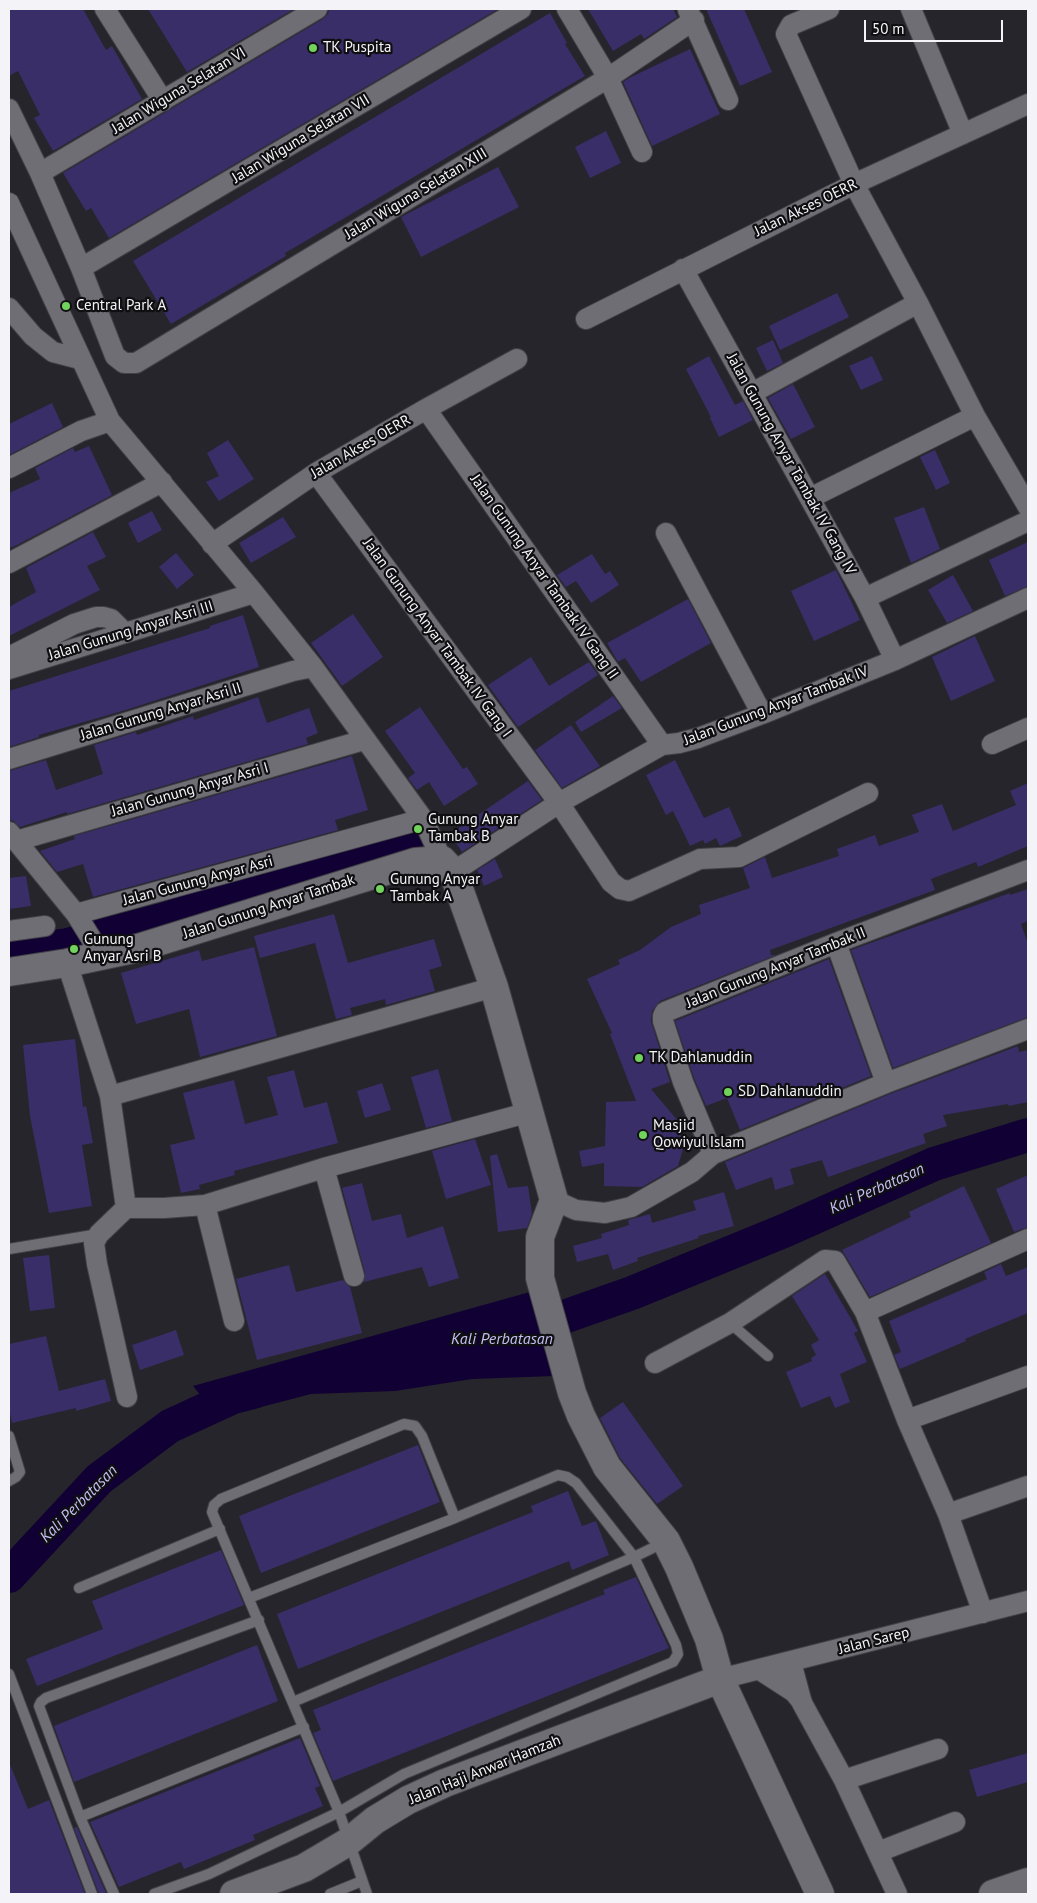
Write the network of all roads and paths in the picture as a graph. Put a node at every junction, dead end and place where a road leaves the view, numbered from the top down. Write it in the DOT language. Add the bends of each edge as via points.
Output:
graph roads {
  1 [pos="106,9"];
  2 [pos="317,9"];
  3 [pos="521,9"];
  4 [pos="566,9"];
  5 [pos="829,9"];
  6 [pos="911,9"];
  7 [pos="691,15"];
  8 [pos="608,78"];
  9 [pos="728,100"];
  10 [pos="163,101"];
  11 [pos="1028,104"];
  12 [pos="9,109"];
  13 [pos="963,134"];
  14 [pos="642,152"];
  15 [pos="40,173"];
  16 [pos="854,184"];
  17 [pos="9,203"];
  18 [pos="81,268"];
  19 [pos="683,269"];
  20 [pos="918,303"];
  21 [pos="9,308"];
  22 [pos="586,319"];
  23 [pos="80,359"];
  24 [pos="517,359"];
  25 [pos="752,393"];
  26 [pos="426,409"];
  27 [pos="975,416"];
  28 [pos="110,421"];
  29 [pos="9,468"];
  30 [pos="316,473"];
  31 [pos="162,482"];
  32 [pos="810,498"];
  33 [pos="1028,507"];
  34 [pos="1028,521"];
  35 [pos="666,532"];
  36 [pos="212,544"];
  37 [pos="9,563"];
  38 [pos="254,593"];
  39 [pos="865,598"];
  40 [pos="1028,598"];
  41 [pos="124,632"];
  42 [pos="9,657"];
  43 [pos="895,660"];
  44 [pos="313,667"];
  45 [pos="9,669"];
  46 [pos="762,714"];
  47 [pos="1028,728"];
  48 [pos="364,740"];
  49 [pos="992,744"];
  50 [pos="662,745"];
  51 [pos="9,759"];
  52 [pos="868,793"];
  53 [pos="559,803"];
  54 [pos="422,819"];
  55 [pos="12,837"];
  56 [pos="448,866"];
  57 [pos="1028,870"];
  58 [pos="78,917"];
  59 [pos="45,926"];
  60 [pos="9,931"];
  61 [pos="836,943"];
  62 [pos="98,949"];
  63 [pos="67,963"];
  64 [pos="9,972"];
  65 [pos="494,987"];
  66 [pos="1028,1029"];
  67 [pos="886,1083"];
  68 [pos="110,1096"];
  69 [pos="530,1112"];
  70 [pos="714,1154"];
  71 [pos="324,1168"];
  72 [pos="554,1200"];
  73 [pos="206,1205"];
  74 [pos="126,1208"];
  75 [pos="100,1234"];
  76 [pos="1028,1239"];
  77 [pos="9,1249"];
  78 [pos="354,1276"];
  79 [pos="864,1312"];
  80 [pos="234,1321"];
  81 [pos="730,1323"];
  82 [pos="768,1356"];
  83 [pos="655,1363"];
  84 [pos="1028,1376"];
  85 [pos="127,1397"];
  86 [pos="907,1420"];
  87 [pos="9,1436"];
  88 [pos="9,1481"];
  89 [pos="1028,1486"];
  90 [pos="948,1514"];
  91 [pos="456,1518"];
  92 [pos="220,1529"];
  93 [pos="666,1541"];
  94 [pos="634,1557"];
  95 [pos="79,1588"];
  96 [pos="249,1598"];
  97 [pos="1028,1601"];
  98 [pos="982,1613"];
  99 [pos="259,1620"];
  100 [pos="791,1662"];
  101 [pos="766,1673"];
  102 [pos="9,1674"];
  103 [pos="720,1679"];
  104 [pos="798,1698"];
  105 [pos="293,1702"];
  106 [pos="304,1727"];
  107 [pos="938,1749"];
  108 [pos="844,1780"];
  109 [pos="339,1812"];
  110 [pos="80,1817"];
  111 [pos="956,1822"];
  112 [pos="348,1842"];
  113 [pos="878,1852"];
  114 [pos="362,1881"];
  115 [pos="1028,1882"];
  116 [pos="92,1894"];
  117 [pos="114,1894"];
  118 [pos="154,1894"];
  119 [pos="234,1894"];
  120 [pos="330,1894"];
  121 [pos="367,1894"];
  122 [pos="820,1894"];
  123 [pos="897,1894"];
  124 [pos="993,1894"];
  1 -- 10 [label="street"];
  2 -- 10 [label="street, Jalan Wiguna Selatan VI"];
  3 -- 18 [label="street, Jalan Wiguna Selatan VII"];
  4 -- 8 [label="street"];
  5 -- 16 [label="street" via="792,25 786,34"];
  6 -- 13 [label="street"];
  7 -- 8 [label="street, Jalan Wiguna Selatan XIII"];
  7 -- 9 [label="street"];
  8 -- 14 [label="street"];
  8 -- 18 [label="street, Jalan Wiguna Selatan XIII" via="136,363 124,363 115,356"];
  10 -- 15 [label="street, Jalan Wiguna Selatan VI"];
  11 -- 13 [label="street, Jalan Akses OERR"];
  12 -- 15 [label="street"];
  13 -- 16 [label="street, Jalan Akses OERR"];
  15 -- 18 [label="street"];
  16 -- 19 [label="street, Jalan Akses OERR"];
  16 -- 20 [label="street"];
  17 -- 23 [label="street"];
  19 -- 22 [label="street, Jalan Akses OERR"];
  19 -- 25 [label="street, Jalan Gunung Anyar Tambak IV Gang IV"];
  20 -- 25 [label="street"];
  20 -- 27 [label="street"];
  21 -- 23 [label="street" via="53,352"];
  23 -- 28 [label="street"];
  24 -- 26 [label="street, Jalan Akses OERR"];
  25 -- 32 [label="street, Jalan Gunung Anyar Tambak IV Gang IV"];
  26 -- 30 [label="street, Jalan Akses OERR"];
  26 -- 50 [label="street, Jalan Gunung Anyar Tambak IV Gang II"];
  27 -- 32 [label="street"];
  27 -- 33 [label="street"];
  28 -- 29 [label="street" via="81,431"];
  28 -- 31 [label="street"];
  30 -- 36 [label="street, Jalan Akses OERR"];
  30 -- 53 [label="street, Jalan Gunung Anyar Tambak IV Gang I"];
  31 -- 36 [label="street"];
  31 -- 37 [label="street"];
  32 -- 39 [label="street, Jalan Gunung Anyar Tambak IV Gang IV"];
  34 -- 39 [label="street"];
  35 -- 46 [label="street"];
  36 -- 38 [label="street"];
  38 -- 41 [label="street, Jalan Gunung Anyar Asri III"];
  38 -- 44 [label="street"];
  39 -- 43 [label="street, Jalan Gunung Anyar Tambak IV Gang IV"];
  40 -- 43 [label="street, Jalan Gunung Anyar Tambak IV"];
  41 -- 42 [label="street" via="111,619 96,617 74,624"];
  41 -- 45 [label="street, Jalan Gunung Anyar Asri III"];
  43 -- 46 [label="street, Jalan Gunung Anyar Tambak IV"];
  44 -- 48 [label="street"];
  44 -- 51 [label="street, Jalan Gunung Anyar Asri II"];
  46 -- 50 [label="street, Jalan Gunung Anyar Tambak IV" via="698,738"];
  47 -- 49 [label="street"];
  48 -- 54 [label="street"];
  48 -- 55 [label="street, Jalan Gunung Anyar Asri I"];
  50 -- 53 [label="street, Jalan Gunung Anyar Tambak IV"];
  52 -- 53 [label="street, Jalan Gunung Anyar Tambak IV Gang I" via="745,855 729,859 700,859 629,890 620,889 611,882"];
  53 -- 56 [label="street, Jalan Gunung Anyar Tambak IV"];
  54 -- 56 [label="street"];
  54 -- 58 [label="street, Jalan Gunung Anyar Asri"];
  55 -- 58 [label="street"];
  56 -- 62 [label="street, Jalan Gunung Anyar Tambak" via="415,862 138,948"];
  56 -- 65 [label="street"];
  57 -- 61 [label="street, Jalan Gunung Anyar Tambak II"];
  58 -- 62 [label="street"];
  59 -- 60 [label="street"];
  61 -- 67 [label="street"];
  61 -- 70 [label="street, Jalan Gunung Anyar Tambak II" via="665,1012 662,1016 682,1082"];
  62 -- 63 [label="street, Jalan Gunung Anyar Tambak"];
  63 -- 64 [label="street, Jalan Gunung Anyar Tambak"];
  63 -- 68 [label="street"];
  65 -- 68 [label="street"];
  65 -- 69 [label="street"];
  66 -- 67 [label="street"];
  67 -- 70 [label="street"];
  68 -- 74 [label="street"];
  69 -- 71 [label="street"];
  69 -- 72 [label="street"];
  70 -- 72 [label="street" via="692,1172 631,1207 605,1213 576,1210"];
  71 -- 73 [label="street"];
  71 -- 78 [label="street"];
  72 -- 93 [label="street" via="540,1237 540,1278 572,1393 606,1467"];
  73 -- 74 [label="street"];
  73 -- 80 [label="street"];
  74 -- 75 [label="street"];
  75 -- 77 [label="lane"];
  75 -- 85 [label="street" via="94,1242 97,1264"];
  76 -- 79 [label="street"];
  79 -- 81 [label="street" via="835,1261 825,1260"];
  79 -- 86 [label="street"];
  81 -- 82 [label="lane"];
  81 -- 83 [label="street"];
  84 -- 86 [label="street"];
  86 -- 90 [label="street"];
  87 -- 88 [label="lane" via="20,1472"];
  89 -- 90 [label="street"];
  90 -- 98 [label="street"];
  91 -- 92 [label="lane" via="422,1436 415,1426 404,1424 221,1499 212,1512"];
  91 -- 94 [label="lane" via="558,1475 576,1483"];
  91 -- 96 [label="lane"];
  92 -- 95 [label="lane"];
  92 -- 96 [label="lane"];
  93 -- 94 [label="lane"];
  93 -- 103 [label="street" via="696,1604"];
  94 -- 105 [label="lane"];
  94 -- 109 [label="lane" via="676,1645 678,1654 673,1662 404,1774"];
  96 -- 99 [label="lane"];
  97 -- 98 [label="street, Jalan Sarep"];
  98 -- 100 [label="street, Jalan Sarep"];
  99 -- 105 [label="lane"];
  99 -- 110 [label="lane" via="41,1702 39,1706"];
  100 -- 101 [label="street, Jalan Sarep"];
  100 -- 104 [label="street"];
  101 -- 103 [label="street, Jalan Sarep"];
  101 -- 104 [label="street"];
  102 -- 116 [label="lane"];
  103 -- 112 [label="street, Jalan Haji Anwar Hamzah" via="408,1800 375,1820"];
  103 -- 122 [label="street"];
  104 -- 108 [label="street"];
  105 -- 106 [label="lane"];
  106 -- 109 [label="lane"];
  106 -- 110 [label="lane"];
  107 -- 108 [label="street"];
  108 -- 113 [label="street"];
  109 -- 112 [label="lane"];
  109 -- 118 [label="lane" via="208,1874"];
  110 -- 117 [label="lane"];
  111 -- 113 [label="street"];
  112 -- 114 [label="lane"];
  112 -- 119 [label="street, Jalan Haji Anwar Hamzah" via="304,1868"];
  113 -- 123 [label="street"];
  114 -- 120 [label="lane"];
  114 -- 121 [label="lane"];
  115 -- 124 [label="street"];
}
